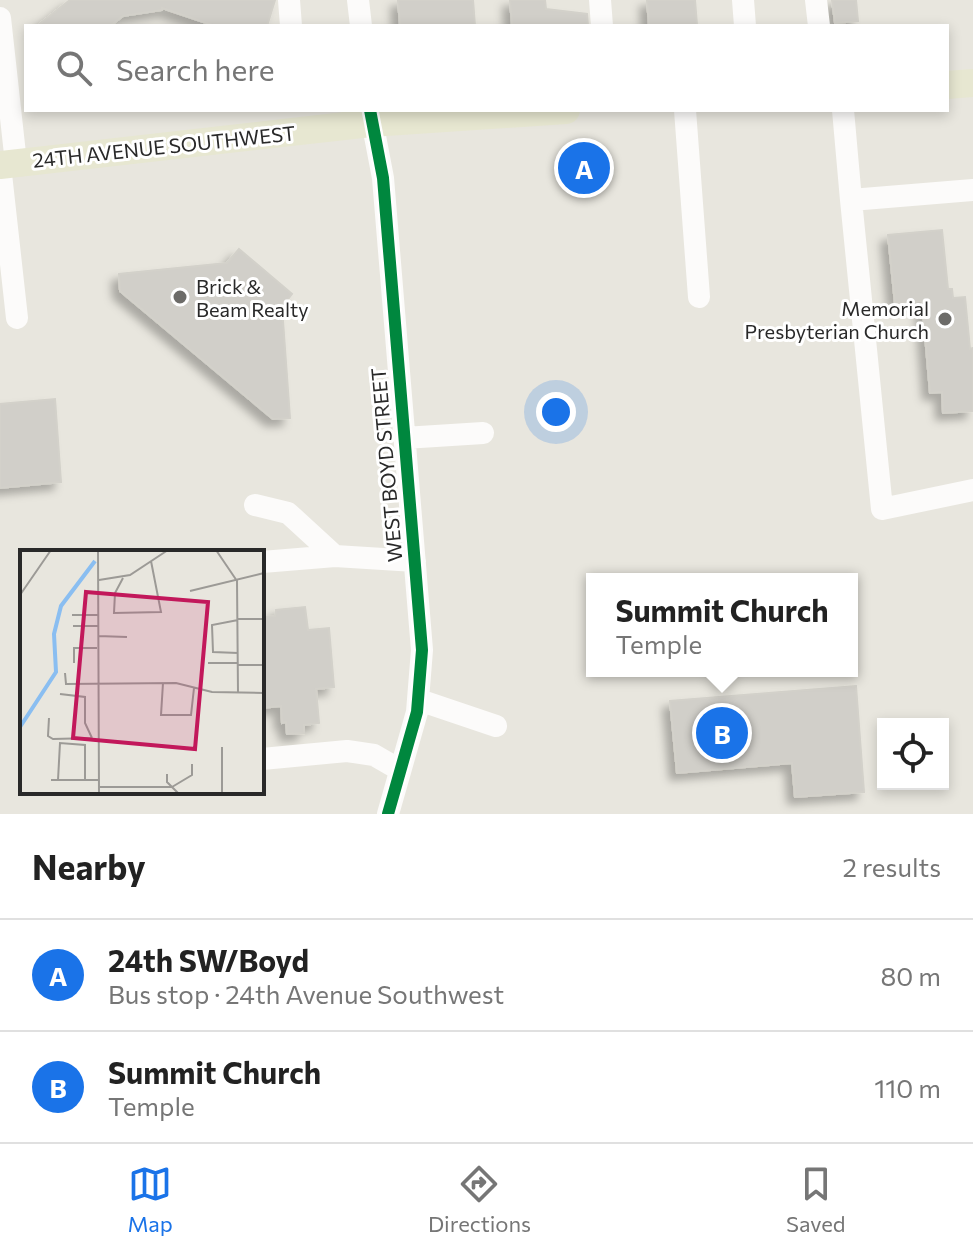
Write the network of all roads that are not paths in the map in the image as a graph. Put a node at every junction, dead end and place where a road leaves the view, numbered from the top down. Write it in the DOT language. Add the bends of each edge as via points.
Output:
graph roads {
  1 [pos="289,0"];
  2 [pos="358,0"];
  3 [pos="600,0"];
  4 [pos="743,0"];
  5 [pos="816,0"];
  6 [pos="0,18"];
  7 [pos="291,24"];
  8 [pos="361,24"];
  9 [pos="602,24"];
  10 [pos="745,24"];
  11 [pos="819,24"];
  12 [pos="973,83"];
  13 [pos="949,85"];
  14 [pos="501,112"];
  15 [pos="685,112"];
  16 [pos="843,112"];
  17 [pos="19,116"];
  18 [pos="370,116"];
  19 [pos="6,164"];
  20 [pos="973,190"];
  21 [pos="851,200"];
  22 [pos="699,297"];
  23 [pos="17,318"];
  24 [pos="483,433"];
  25 [pos="404,438"];
  26 [pos="973,490"];
  27 [pos="255,505"];
  28 [pos="335,556"];
  29 [pos="415,561"];
  30 [pos="264,562"];
  31 [pos="419,700"];
  32 [pos="496,726"];
  33 [pos="264,759"];
  34 [pos="400,770"];
  35 [pos="388,814"];
  1 -- 7 [label="street"];
  2 -- 8 [label="street"];
  3 -- 9 [label="street"];
  4 -- 10 [label="street"];
  5 -- 11 [label="street"];
  6 -- 17 [label="street"];
  12 -- 13 [label="main road"];
  14 -- 18 [label="main road, 24TH AVENUE SOUTHWEST"];
  15 -- 22 [label="street"];
  16 -- 21 [label="street"];
  17 -- 19 [label="street"];
  18 -- 19 [label="main road, 24TH AVENUE SOUTHWEST"];
  18 -- 25 [label="street, WEST BOYD STREET" via="383,178"];
  19 -- 23 [label="street"];
  20 -- 21 [label="street"];
  21 -- 26 [label="street" via="882,509"];
  24 -- 25 [label="street"];
  25 -- 29 [label="street, WEST BOYD STREET"];
  27 -- 28 [label="street" via="288,513"];
  28 -- 29 [label="street"];
  28 -- 30 [label="street"];
  29 -- 31 [label="street, WEST BOYD STREET" via="422,650"];
  31 -- 32 [label="street"];
  31 -- 34 [label="street, WEST BOYD STREET"];
  33 -- 34 [label="street" via="347,751 374,755"];
  34 -- 35 [label="street, WEST BOYD STREET"];
}
